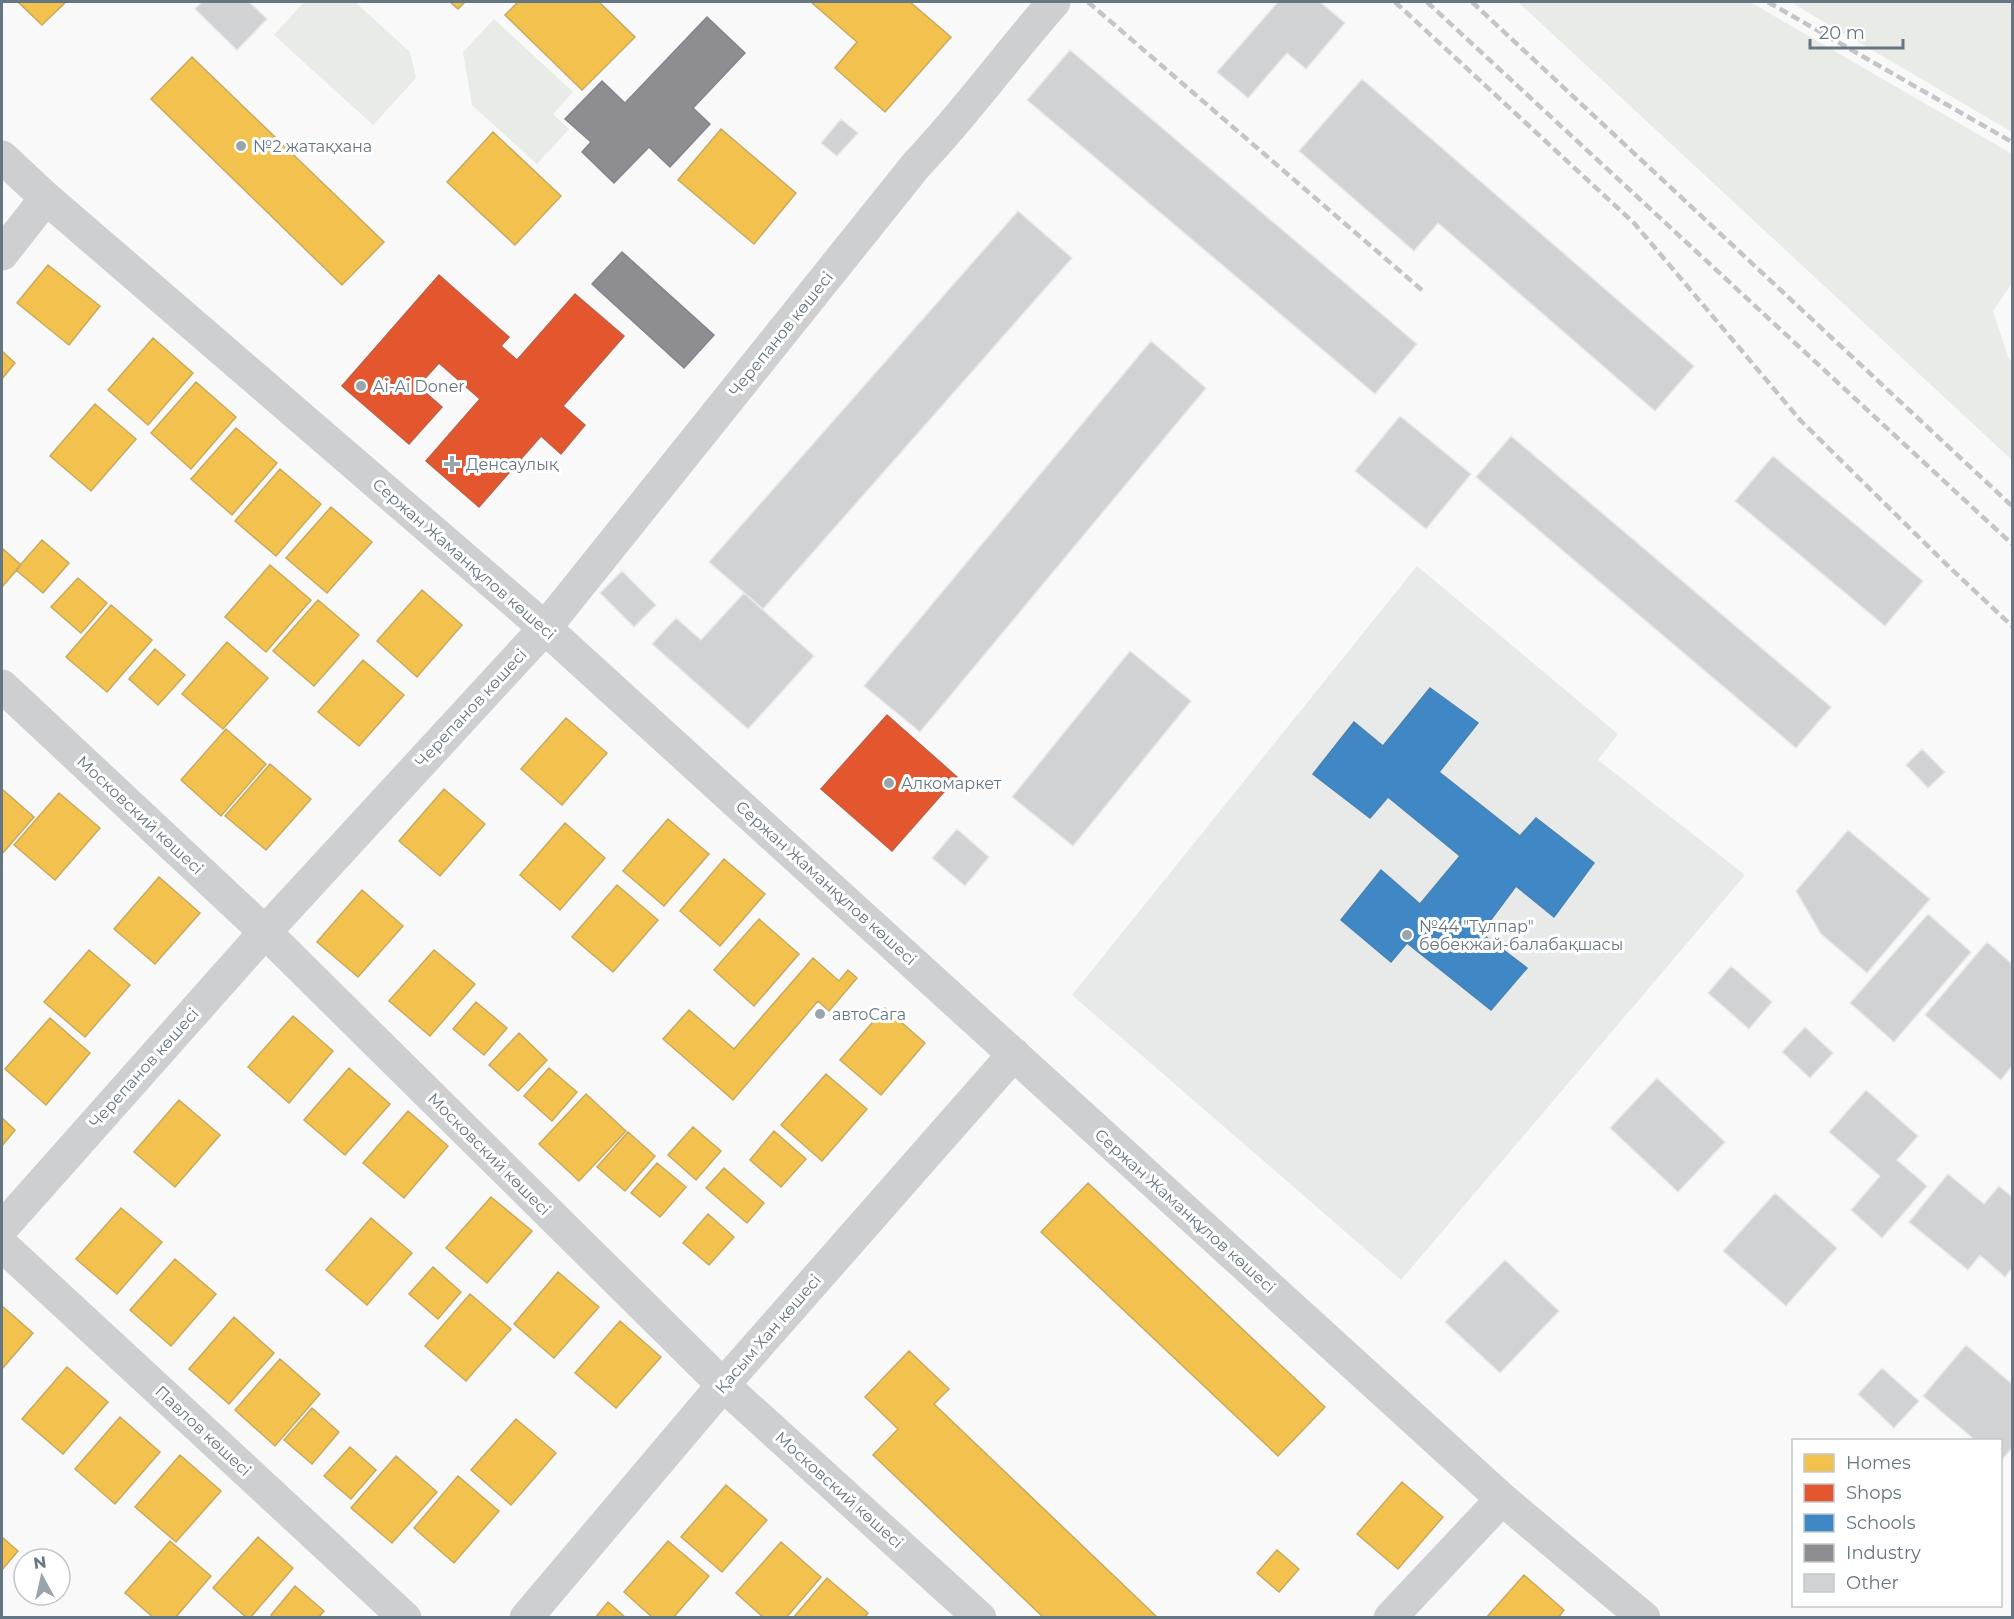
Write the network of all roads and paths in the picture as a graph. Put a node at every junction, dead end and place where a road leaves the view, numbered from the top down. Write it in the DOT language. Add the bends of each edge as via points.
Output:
graph roads {
  1 [pos="1054,2"];
  2 [pos="2,157"];
  3 [pos="46,198"];
  4 [pos="2,254"];
  5 [pos="545,628"];
  6 [pos="2,686"];
  7 [pos="265,932"];
  8 [pos="1014,1054"];
  9 [pos="2,1228"];
  10 [pos="2,1245"];
  11 [pos="723,1385"];
  12 [pos="1502,1499"];
  13 [pos="405,1617"];
  14 [pos="526,1617"];
  15 [pos="980,1617"];
  16 [pos="1390,1617"];
  17 [pos="1644,1617"];
  1 -- 5 [label="street, Черепанов көшесі" via="917,164"];
  2 -- 3 [label="street, Сержан Жаманқұлов көшесі"];
  3 -- 4 [label="street"];
  3 -- 5 [label="street, Сержан Жаманқұлов көшесі"];
  5 -- 7 [label="street, Черепанов көшесі"];
  5 -- 8 [label="street, Сержан Жаманқұлов көшесі"];
  6 -- 7 [label="street, Московский көшесі"];
  7 -- 9 [label="street, Черепанов көшесі"];
  7 -- 11 [label="street, Московский көшесі"];
  8 -- 11 [label="street, Қасым Хан көшесі"];
  8 -- 12 [label="street, Сержан Жаманқұлов көшесі"];
  10 -- 13 [label="street, Павлов көшесі"];
  11 -- 14 [label="street, Қасым Хан көшесі"];
  11 -- 15 [label="street, Московский көшесі"];
  12 -- 16 [label="street"];
  12 -- 17 [label="street, Сержан Жаманқұлов көшесі"];
}
